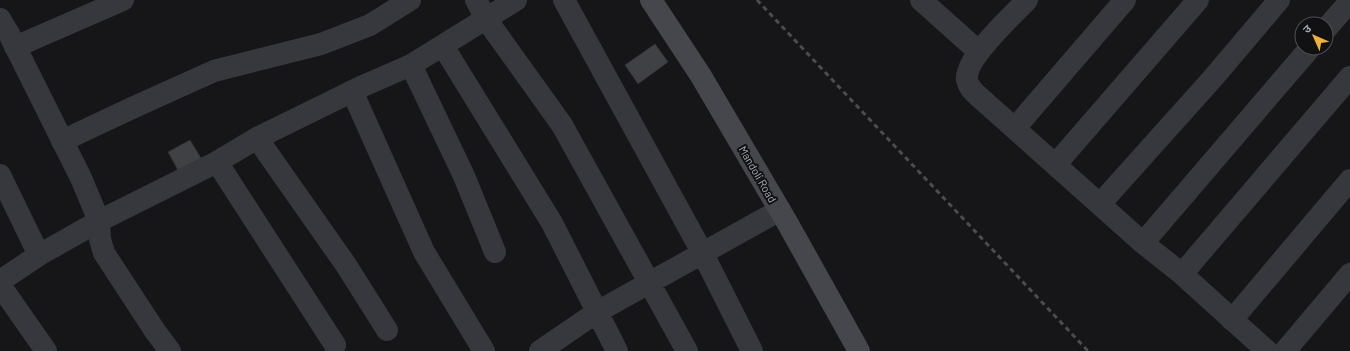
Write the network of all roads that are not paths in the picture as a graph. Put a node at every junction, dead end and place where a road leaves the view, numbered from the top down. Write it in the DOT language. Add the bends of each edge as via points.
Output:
graph roads {
  1 [pos="123,0"];
  2 [pos="410,0"];
  3 [pos="516,0"];
  4 [pos="564,0"];
  5 [pos="651,0"];
  6 [pos="1027,0"];
  7 [pos="1125,0"];
  8 [pos="1198,0"];
  9 [pos="1279,0"];
  10 [pos="1350,1"];
  11 [pos="926,2"];
  12 [pos="481,9"];
  13 [pos="0,19"];
  14 [pos="1334,20"];
  15 [pos="442,46"];
  16 [pos="15,47"];
  17 [pos="979,52"];
  18 [pos="1303,56"];
  19 [pos="411,65"];
  20 [pos="1350,78"];
  21 [pos="352,91"];
  22 [pos="1015,128"];
  23 [pos="257,138"];
  24 [pos="62,141"];
  25 [pos="217,162"];
  26 [pos="1056,164"];
  27 [pos="0,175"];
  28 [pos="1350,180"];
  29 [pos="1100,204"];
  30 [pos="780,210"];
  31 [pos="99,221"];
  32 [pos="1143,243"];
  33 [pos="496,252"];
  34 [pos="702,252"];
  35 [pos="39,255"];
  36 [pos="1182,274"];
  37 [pos="1350,274"];
  38 [pos="0,281"];
  39 [pos="648,284"];
  40 [pos="0,285"];
  41 [pos="597,312"];
  42 [pos="1232,320"];
  43 [pos="387,330"];
  44 [pos="335,345"];
  45 [pos="46,351"];
  46 [pos="170,351"];
  47 [pos="484,351"];
  48 [pos="540,351"];
  49 [pos="618,351"];
  50 [pos="687,351"];
  51 [pos="752,351"];
  52 [pos="859,351"];
  53 [pos="1267,351"];
  54 [pos="1285,351"];
  1 -- 16 [label="street"];
  2 -- 24 [label="street" via="370,26 321,44 214,71"];
  3 -- 12 [label="street"];
  4 -- 34 [label="street"];
  5 -- 30 [label="street, Mandoli Road" via="702,76"];
  6 -- 17 [label="street"];
  7 -- 22 [label="street"];
  8 -- 26 [label="street"];
  9 -- 29 [label="street"];
  10 -- 14 [label="street"];
  11 -- 17 [label="street"];
  12 -- 15 [label="street"];
  12 -- 39 [label="street" via="562,125"];
  13 -- 16 [label="street"];
  15 -- 19 [label="street"];
  15 -- 41 [label="street" via="552,223"];
  16 -- 24 [label="street"];
  17 -- 22 [label="street" via="969,67 969,86"];
  18 -- 32 [label="street"];
  19 -- 21 [label="street"];
  19 -- 33 [label="street" via="464,176"];
  20 -- 36 [label="street"];
  21 -- 23 [label="street"];
  21 -- 47 [label="street" via="424,252"];
  22 -- 26 [label="street"];
  23 -- 25 [label="street"];
  23 -- 43 [label="street" via="346,265"];
  24 -- 31 [label="street"];
  25 -- 31 [label="street"];
  25 -- 44 [label="street"];
  26 -- 29 [label="street"];
  27 -- 35 [label="street"];
  28 -- 42 [label="street"];
  29 -- 32 [label="street"];
  30 -- 34 [label="street"];
  30 -- 52 [label="street, Mandoli Road"];
  31 -- 35 [label="street"];
  31 -- 46 [label="street" via="104,252"];
  32 -- 36 [label="street"];
  34 -- 39 [label="street"];
  34 -- 51 [label="street"];
  35 -- 38 [label="street"];
  36 -- 42 [label="street"];
  37 -- 54 [label="street"];
  39 -- 41 [label="street"];
  39 -- 50 [label="street"];
  40 -- 45 [label="street"];
  41 -- 48 [label="street"];
  41 -- 49 [label="street"];
  42 -- 53 [label="street"];
}
